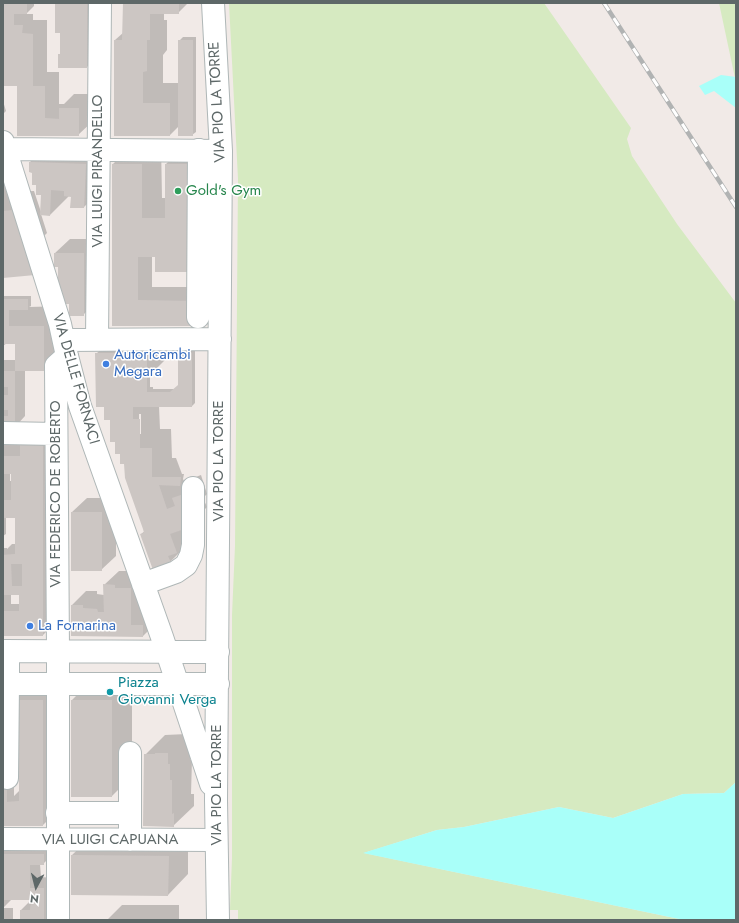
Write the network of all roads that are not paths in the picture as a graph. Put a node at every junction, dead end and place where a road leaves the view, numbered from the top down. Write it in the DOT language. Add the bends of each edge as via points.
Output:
graph roads {
  1 [pos="100,3"];
  2 [pos="213,3"];
  3 [pos="4,146"];
  4 [pos="98,150"];
  5 [pos="199,150"];
  6 [pos="221,151"];
  7 [pos="198,317"];
  8 [pos="220,339"];
  9 [pos="97,340"];
  10 [pos="66,348"];
  11 [pos="3,434"];
  12 [pos="56,434"];
  13 [pos="193,488"];
  14 [pos="143,584"];
  15 [pos="57,644"];
  16 [pos="164,644"];
  17 [pos="6,651"];
  18 [pos="218,652"];
  19 [pos="8,684"];
  20 [pos="177,684"];
  21 [pos="218,684"];
  22 [pos="57,692"];
  23 [pos="130,753"];
  24 [pos="7,778"];
  25 [pos="216,800"];
  26 [pos="57,812"];
  27 [pos="130,813"];
  28 [pos="3,839"];
  29 [pos="57,840"];
  30 [pos="130,840"];
  31 [pos="216,840"];
  32 [pos="58,920"];
  33 [pos="218,920"];
  1 -- 4 [label="street, VIA LUIGI PIRANDELLO"];
  2 -- 6 [label="street, VIA PIO LA TORRE"];
  3 -- 4 [label="street"];
  3 -- 10 [label="street, VIA DELLE FORNACI"];
  4 -- 5 [label="street"];
  4 -- 9 [label="street, VIA LUIGI PIRANDELLO"];
  5 -- 6 [label="street"];
  5 -- 7 [label="street"];
  6 -- 8 [label="street, VIA PIO LA TORRE"];
  8 -- 9 [label="street"];
  8 -- 18 [label="street, VIA PIO LA TORRE"];
  9 -- 10 [label="street"];
  10 -- 12 [label="street, VIA FEDERICO DE ROBERTO" via="56,366"];
  10 -- 14 [label="street, VIA DELLE FORNACI" via="80,406"];
  11 -- 12 [label="street"];
  12 -- 15 [label="street, VIA FEDERICO DE ROBERTO"];
  13 -- 14 [label="street" via="194,545 186,565 176,572"];
  14 -- 16 [label="street, VIA DELLE FORNACI"];
  15 -- 16 [label="street"];
  15 -- 17 [label="street"];
  15 -- 22 [label="street, VIA FEDERICO DE ROBERTO"];
  16 -- 18 [label="street"];
  16 -- 20 [label="street, VIA DELLE FORNACI"];
  17 -- 19 [label="street"];
  18 -- 21 [label="street, VIA PIO LA TORRE"];
  19 -- 22 [label="street"];
  19 -- 24 [label="street"];
  20 -- 21 [label="street"];
  20 -- 22 [label="street"];
  20 -- 25 [label="street, VIA DELLE FORNACI"];
  21 -- 25 [label="street, VIA PIO LA TORRE"];
  22 -- 26 [label="street"];
  23 -- 27 [label="street"];
  25 -- 31 [label="street, VIA PIO LA TORRE"];
  26 -- 27 [label="street"];
  26 -- 29 [label="street"];
  27 -- 30 [label="street"];
  28 -- 29 [label="street, VIA LUIGI CAPUANA"];
  29 -- 30 [label="street, VIA LUIGI CAPUANA"];
  29 -- 32 [label="street"];
  30 -- 31 [label="street, VIA LUIGI CAPUANA"];
  31 -- 33 [label="street, VIA PIO LA TORRE"];
}
